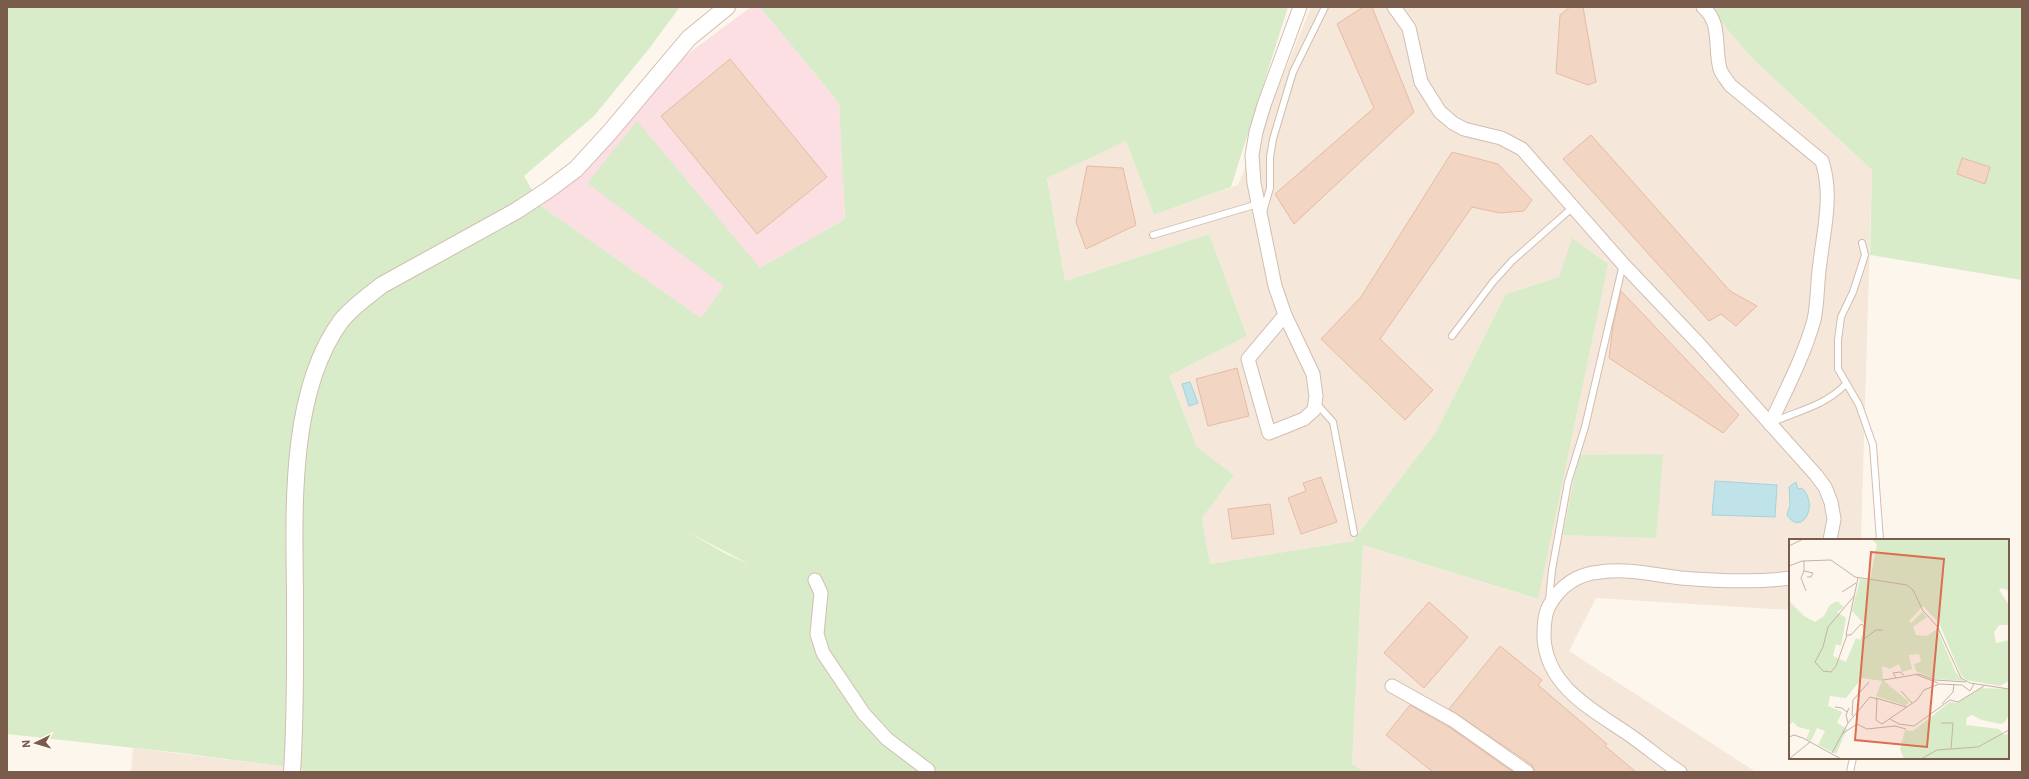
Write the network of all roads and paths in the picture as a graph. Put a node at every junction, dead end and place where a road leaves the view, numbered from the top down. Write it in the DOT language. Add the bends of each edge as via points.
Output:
graph roads {
  1 [pos="727,7"];
  2 [pos="1300,7"];
  3 [pos="1325,7"];
  4 [pos="1394,7"];
  5 [pos="1703,7"];
  6 [pos="1258,204"];
  7 [pos="1573,207"];
  8 [pos="1261,218"];
  9 [pos="1153,234"];
  10 [pos="1862,243"];
  11 [pos="1623,264"];
  12 [pos="1285,314"];
  13 [pos="1452,336"];
  14 [pos="1845,385"];
  15 [pos="1315,402"];
  16 [pos="1770,424"];
  17 [pos="1354,533"];
  18 [pos="1830,539"];
  19 [pos="1880,539"];
  20 [pos="1789,578"];
  21 [pos="815,580"];
  22 [pos="1548,608"];
  23 [pos="1392,686"];
  24 [pos="1853,759"];
  25 [pos="292,772"];
  26 [pos="928,772"];
  27 [pos="1527,772"];
  28 [pos="1680,772"];
  29 [pos="1850,772"];
  1 -- 25 [label="street" via="689,38 576,169 516,212 382,285 361,300 342,320 327,344 315,370 298,455 294,520"];
  2 -- 6 [label="street" via="1256,132 1252,155"];
  3 -- 8 [label="lane" via="1293,72 1273,139 1270,188"];
  4 -- 7 [label="street" via="1409,28 1421,82 1440,112 1464,129 1501,138 1522,149"];
  5 -- 16 [label="street" via="1711,14 1716,28 1720,71 1730,85 1822,161 1827,177 1827,217 1814,320 1794,373"];
  6 -- 8 [label="street"];
  6 -- 9 [label="lane"];
  7 -- 11 [label="street"];
  7 -- 13 [label="lane" via="1512,261"];
  8 -- 12 [label="street" via="1275,286"];
  10 -- 14 [label="lane" via="1864,255 1841,317 1838,340 1838,370"];
  11 -- 16 [label="street"];
  11 -- 22 [label="lane" via="1585,427 1568,482 1552,570"];
  12 -- 15 [label="street" via="1313,374"];
  12 -- 15 [label="street" via="1248,359 1269,433 1304,419 1314,410"];
  14 -- 16 [label="lane" via="1822,403"];
  14 -- 19 [label="lane" via="1859,405 1873,445"];
  15 -- 17 [label="lane" via="1333,422"];
  16 -- 18 [label="street" via="1825,487 1834,519"];
  20 -- 22 [label="street" via="1751,581 1617,570 1597,572 1566,584 1557,592"];
  21 -- 26 [label="street" via="821,593 817,634 823,653 864,714 888,739"];
  22 -- 28 [label="street" via="1544,628 1548,662 1562,683 1598,715"];
  23 -- 27 [label="street" via="1453,720"];
  24 -- 29 [label="lane"];
}
